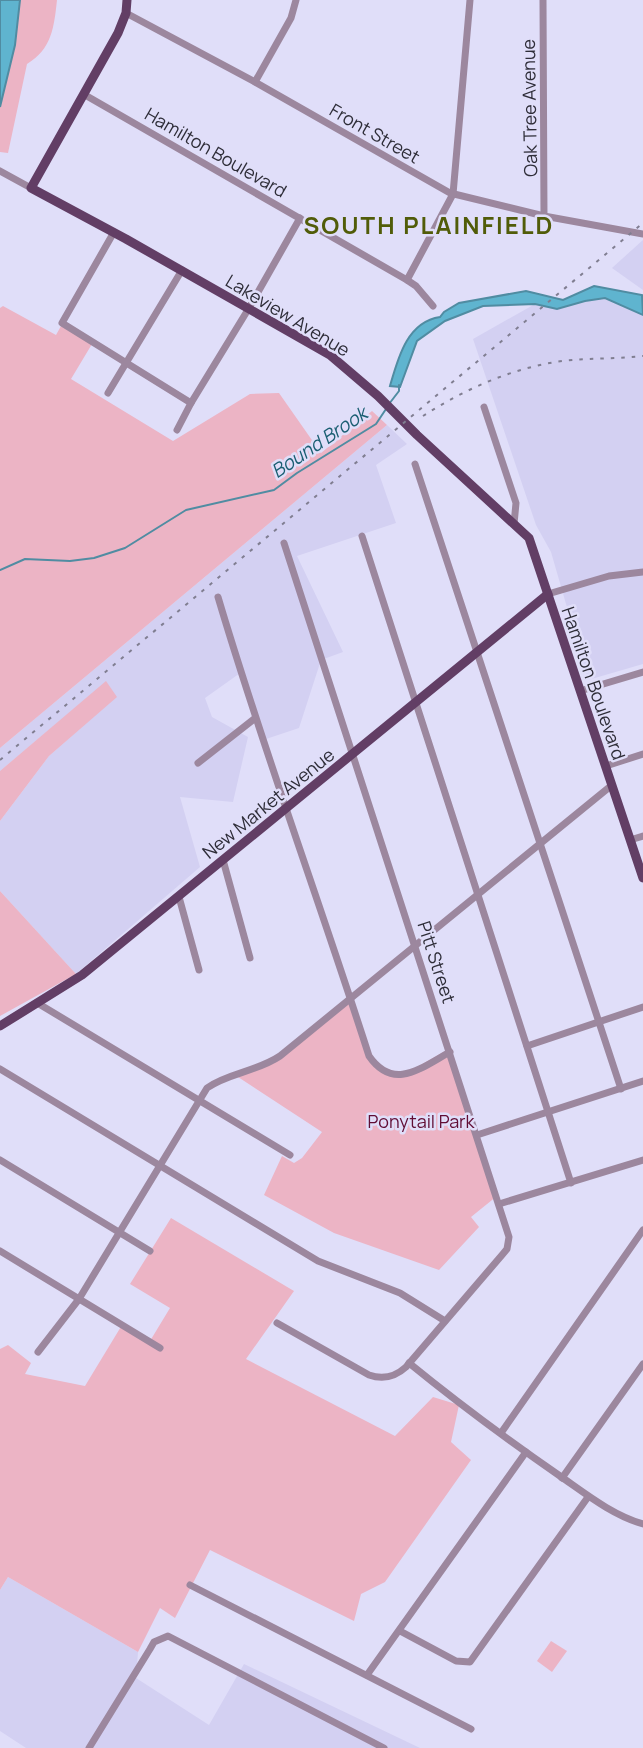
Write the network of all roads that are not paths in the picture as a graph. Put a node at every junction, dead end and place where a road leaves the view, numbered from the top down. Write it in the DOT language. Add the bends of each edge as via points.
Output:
graph roads {
  1 [pos="127,0"];
  2 [pos="296,0"];
  3 [pos="470,0"];
  4 [pos="543,0"];
  5 [pos="126,13"];
  6 [pos="255,82"];
  7 [pos="85,95"];
  8 [pos="0,171"];
  9 [pos="31,188"];
  10 [pos="453,194"];
  11 [pos="544,216"];
  12 [pos="300,218"];
  13 [pos="114,232"];
  14 [pos="643,234"];
  15 [pos="182,270"];
  16 [pos="407,280"];
  17 [pos="433,306"];
  18 [pos="249,309"];
  19 [pos="125,363"];
  20 [pos="108,393"];
  21 [pos="191,403"];
  22 [pos="484,407"];
  23 [pos="177,430"];
  24 [pos="415,464"];
  25 [pos="513,524"];
  26 [pos="362,536"];
  27 [pos="529,538"];
  28 [pos="284,543"];
  29 [pos="643,572"];
  30 [pos="548,594"];
  31 [pos="218,597"];
  32 [pos="477,652"];
  33 [pos="643,672"];
  34 [pos="580,691"];
  35 [pos="416,702"];
  36 [pos="254,719"];
  37 [pos="353,754"];
  38 [pos="643,754"];
  39 [pos="198,763"];
  40 [pos="606,766"];
  41 [pos="612,785"];
  42 [pos="288,808"];
  43 [pos="643,836"];
  44 [pos="630,840"];
  45 [pos="541,844"];
  46 [pos="223,860"];
  47 [pos="643,877"];
  48 [pos="479,893"];
  49 [pos="178,897"];
  50 [pos="415,946"];
  51 [pos="250,958"];
  52 [pos="199,970"];
  53 [pos="351,998"];
  54 [pos="39,1004"];
  55 [pos="643,1007"];
  56 [pos="599,1021"];
  57 [pos="0,1026"];
  58 [pos="527,1046"];
  59 [pos="450,1052"];
  60 [pos="0,1069"];
  61 [pos="643,1081"];
  62 [pos="621,1088"];
  63 [pos="198,1100"];
  64 [pos="547,1114"];
  65 [pos="477,1135"];
  66 [pos="290,1155"];
  67 [pos="0,1160"];
  68 [pos="643,1160"];
  69 [pos="159,1166"];
  70 [pos="571,1183"];
  71 [pos="499,1204"];
  72 [pos="643,1230"];
  73 [pos="119,1232"];
  74 [pos="0,1251"];
  75 [pos="150,1251"];
  76 [pos="79,1299"];
  77 [pos="445,1321"];
  78 [pos="278,1323"];
  79 [pos="160,1348"];
  80 [pos="38,1352"];
  81 [pos="409,1363"];
  82 [pos="643,1364"];
  83 [pos="501,1433"];
  84 [pos="526,1452"];
  85 [pos="562,1478"];
  86 [pos="588,1497"];
  87 [pos="643,1524"];
  88 [pos="190,1585"];
  89 [pos="400,1631"];
  90 [pos="367,1675"];
  91 [pos="471,1729"];
  92 [pos="89,1748"];
  93 [pos="384,1748"];
  1 -- 5 [label="main road"];
  2 -- 6 [label="street" via="291,18"];
  3 -- 10 [label="street"];
  4 -- 11 [label="street, Oak Tree Avenue"];
  5 -- 6 [label="street, Front Street"];
  5 -- 7 [label="main road"];
  6 -- 10 [label="street, Front Street"];
  7 -- 9 [label="main road"];
  7 -- 12 [label="street, Hamilton Boulevard"];
  8 -- 9 [label="street"];
  9 -- 13 [label="main road, Lakeview Avenue"];
  10 -- 11 [label="street, Front Street"];
  10 -- 16 [label="street"];
  11 -- 14 [label="street, Front Street"];
  12 -- 16 [label="street, Hamilton Boulevard"];
  12 -- 18 [label="street"];
  13 -- 15 [label="main road, Lakeview Avenue"];
  13 -- 19 [label="street" via="61,323"];
  15 -- 18 [label="main road, Lakeview Avenue"];
  15 -- 19 [label="street"];
  16 -- 17 [label="street, Hamilton Boulevard"];
  18 -- 21 [label="street"];
  18 -- 25 [label="main road, Lakeview Avenue" via="330,355"];
  19 -- 20 [label="street"];
  19 -- 21 [label="street"];
  21 -- 23 [label="street"];
  22 -- 25 [label="street" via="516,503"];
  24 -- 32 [label="street"];
  25 -- 27 [label="main road, Lakeview Avenue"];
  26 -- 35 [label="street"];
  27 -- 30 [label="main road, Hamilton Boulevard"];
  28 -- 37 [label="street, Pitt Street"];
  29 -- 30 [label="street" via="609,576"];
  30 -- 32 [label="main road, New Market Avenue"];
  30 -- 34 [label="main road, Hamilton Boulevard"];
  31 -- 36 [label="street"];
  32 -- 35 [label="main road, New Market Avenue"];
  32 -- 45 [label="street"];
  33 -- 34 [label="street"];
  34 -- 40 [label="main road, Hamilton Boulevard"];
  35 -- 37 [label="main road, New Market Avenue"];
  35 -- 48 [label="street"];
  36 -- 39 [label="street"];
  36 -- 42 [label="street"];
  37 -- 42 [label="main road, New Market Avenue"];
  37 -- 50 [label="street, Pitt Street"];
  38 -- 40 [label="street"];
  40 -- 41 [label="main road, Hamilton Boulevard"];
  41 -- 44 [label="main road, Hamilton Boulevard"];
  41 -- 45 [label="street"];
  42 -- 46 [label="main road, New Market Avenue"];
  42 -- 53 [label="street"];
  43 -- 44 [label="street"];
  44 -- 47 [label="main road, Hamilton Boulevard"];
  45 -- 48 [label="street"];
  45 -- 56 [label="street"];
  46 -- 49 [label="main road, New Market Avenue"];
  46 -- 51 [label="street"];
  48 -- 50 [label="street"];
  48 -- 58 [label="street"];
  49 -- 52 [label="street"];
  49 -- 54 [label="main road, New Market Avenue"];
  50 -- 53 [label="street"];
  50 -- 59 [label="street, Pitt Street"];
  53 -- 59 [label="street" via="369,1056 380,1069 400,1075 414,1072"];
  53 -- 63 [label="street" via="280,1056 256,1070 215,1082"];
  54 -- 57 [label="main road, New Market Avenue"];
  54 -- 63 [label="street"];
  55 -- 56 [label="street"];
  56 -- 58 [label="street"];
  56 -- 62 [label="street"];
  58 -- 64 [label="street"];
  59 -- 65 [label="street, Pitt Street"];
  60 -- 69 [label="street"];
  61 -- 62 [label="street"];
  62 -- 64 [label="street"];
  63 -- 66 [label="street"];
  63 -- 69 [label="street"];
  64 -- 65 [label="street"];
  64 -- 70 [label="street"];
  65 -- 71 [label="street, Pitt Street"];
  67 -- 73 [label="street"];
  68 -- 70 [label="street"];
  69 -- 73 [label="street"];
  69 -- 77 [label="street" via="318,1261 400,1293"];
  70 -- 71 [label="street"];
  71 -- 77 [label="street, Pitt Street" via="509,1237 507,1249"];
  72 -- 83 [label="street"];
  73 -- 75 [label="street"];
  73 -- 76 [label="street"];
  74 -- 76 [label="street"];
  76 -- 79 [label="street"];
  76 -- 80 [label="street"];
  77 -- 81 [label="street, Pitt Street"];
  78 -- 81 [label="street" via="369,1375 388,1377"];
  81 -- 83 [label="street"];
  82 -- 85 [label="street"];
  83 -- 84 [label="street"];
  84 -- 85 [label="street"];
  84 -- 89 [label="street"];
  85 -- 86 [label="street"];
  86 -- 87 [label="street"];
  86 -- 89 [label="street" via="470,1662 456,1661"];
  88 -- 90 [label="street"];
  89 -- 90 [label="street"];
  90 -- 91 [label="street"];
  92 -- 93 [label="street" via="154,1642 168,1636"];
}
